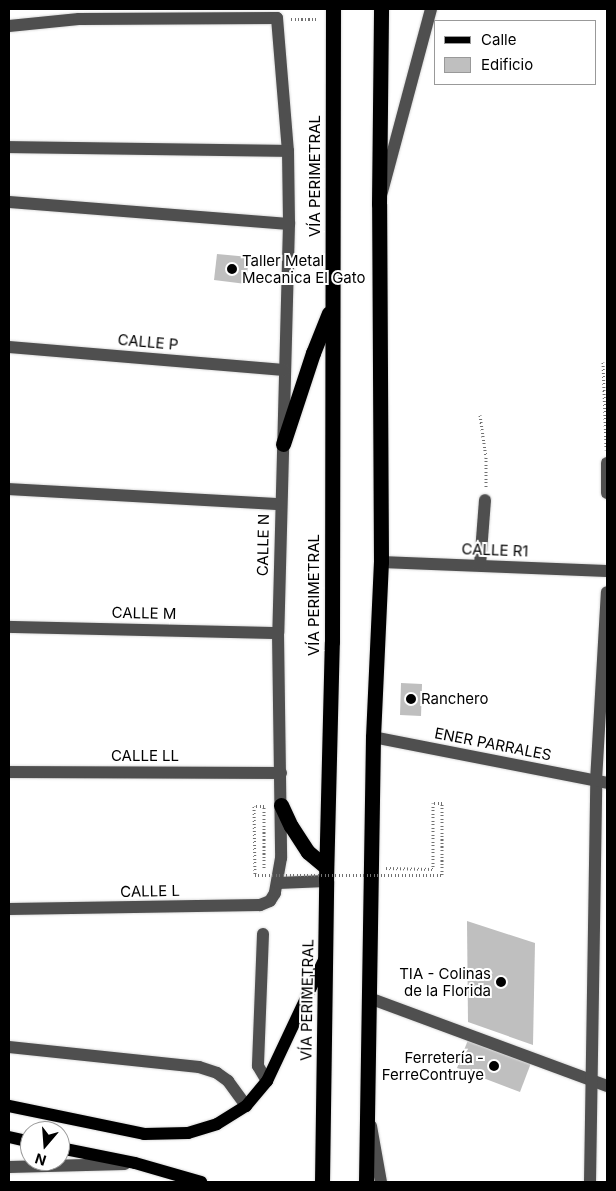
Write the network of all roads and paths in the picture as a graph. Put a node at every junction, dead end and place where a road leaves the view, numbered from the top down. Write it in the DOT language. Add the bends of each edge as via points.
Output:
graph roads {
  1 [pos="381,9"];
  2 [pos="431,9"];
  3 [pos="177,13"];
  4 [pos="333,14"];
  5 [pos="278,18"];
  6 [pos="9,26"];
  7 [pos="9,147"];
  8 [pos="288,151"];
  9 [pos="9,202"];
  10 [pos="379,204"];
  11 [pos="288,224"];
  12 [pos="333,304"];
  13 [pos="9,347"];
  14 [pos="603,362"];
  15 [pos="284,370"];
  16 [pos="480,416"];
  17 [pos="282,444"];
  18 [pos="607,463"];
  19 [pos="9,489"];
  20 [pos="607,493"];
  21 [pos="485,500"];
  22 [pos="280,504"];
  23 [pos="381,562"];
  24 [pos="480,565"];
  25 [pos="607,571"];
  26 [pos="607,592"];
  27 [pos="9,627"];
  28 [pos="278,633"];
  29 [pos="373,736"];
  30 [pos="9,772"];
  31 [pos="281,773"];
  32 [pos="602,782"];
  33 [pos="281,805"];
  34 [pos="281,858"];
  35 [pos="264,868"];
  36 [pos="371,868"];
  37 [pos="326,874"];
  38 [pos="278,883"];
  39 [pos="9,909"];
  40 [pos="263,934"];
  41 [pos="325,958"];
  42 [pos="369,998"];
  43 [pos="9,1047"];
  44 [pos="267,1081"];
  45 [pos="592,1081"];
  46 [pos="607,1086"];
  47 [pos="9,1106"];
  48 [pos="246,1106"];
  49 [pos="368,1109"];
  50 [pos="70,1150"];
  51 [pos="136,1163"];
  52 [pos="9,1167"];
  53 [pos="201,1182"];
  54 [pos="322,1182"];
  55 [pos="366,1182"];
  56 [pos="381,1182"];
  57 [pos="590,1182"];
  1 -- 10 [label="highway"];
  2 -- 10 [label="street"];
  3 -- 5 [label="street"];
  3 -- 6 [label="street"];
  4 -- 5 [label="path"];
  4 -- 12 [label="highway, VÍA PERIMETRAL"];
  5 -- 8 [label="street"];
  7 -- 8 [label="street"];
  8 -- 11 [label="street"];
  9 -- 11 [label="street"];
  10 -- 23 [label="highway"];
  11 -- 15 [label="street"];
  12 -- 17 [label="highway"];
  12 -- 37 [label="highway, VÍA PERIMETRAL" via="332,632"];
  13 -- 15 [label="street, CALLE P"];
  14 -- 18 [label="path"];
  15 -- 17 [label="street"];
  16 -- 21 [label="path" via="486,457"];
  17 -- 22 [label="street"];
  18 -- 20 [label="street"];
  19 -- 22 [label="street, CALLE N"];
  21 -- 24 [label="street"];
  22 -- 28 [label="street, CALLE N"];
  23 -- 24 [label="street, CALLE R1"];
  23 -- 29 [label="highway"];
  24 -- 25 [label="street, CALLE R1"];
  26 -- 32 [label="street"];
  27 -- 28 [label="street, CALLE M"];
  28 -- 31 [label="street, CALLE N"];
  29 -- 32 [label="street, ENER PARRALES"];
  29 -- 36 [label="highway"];
  30 -- 31 [label="street, CALLE LL"];
  31 -- 33 [label="street, CALLE N"];
  32 -- 45 [label="street"];
  33 -- 34 [label="street, CALLE N"];
  33 -- 37 [label="highway" via="291,826"];
  34 -- 38 [label="street, CALLE L"];
  35 -- 36 [label="path, bridge" via="264,806 254,806 255,875 442,875 442,804 433,803 433,869"];
  36 -- 42 [label="highway"];
  37 -- 38 [label="street"];
  37 -- 41 [label="highway, VÍA PERIMETRAL"];
  38 -- 39 [label="street, CALLE L" via="270,901 260,905"];
  40 -- 44 [label="street" via="258,1066"];
  41 -- 44 [label="main road"];
  41 -- 54 [label="highway, VÍA PERIMETRAL"];
  42 -- 45 [label="street"];
  42 -- 49 [label="highway"];
  43 -- 48 [label="street" via="199,1067 228,1080"];
  44 -- 48 [label="main road"];
  45 -- 46 [label="street"];
  45 -- 57 [label="street"];
  47 -- 48 [label="main road" via="144,1134 188,1133 217,1124"];
  49 -- 55 [label="highway"];
  49 -- 56 [label="street"];
  50 -- 51 [label="main road"];
  51 -- 52 [label="street"];
  51 -- 53 [label="main road"];
}
